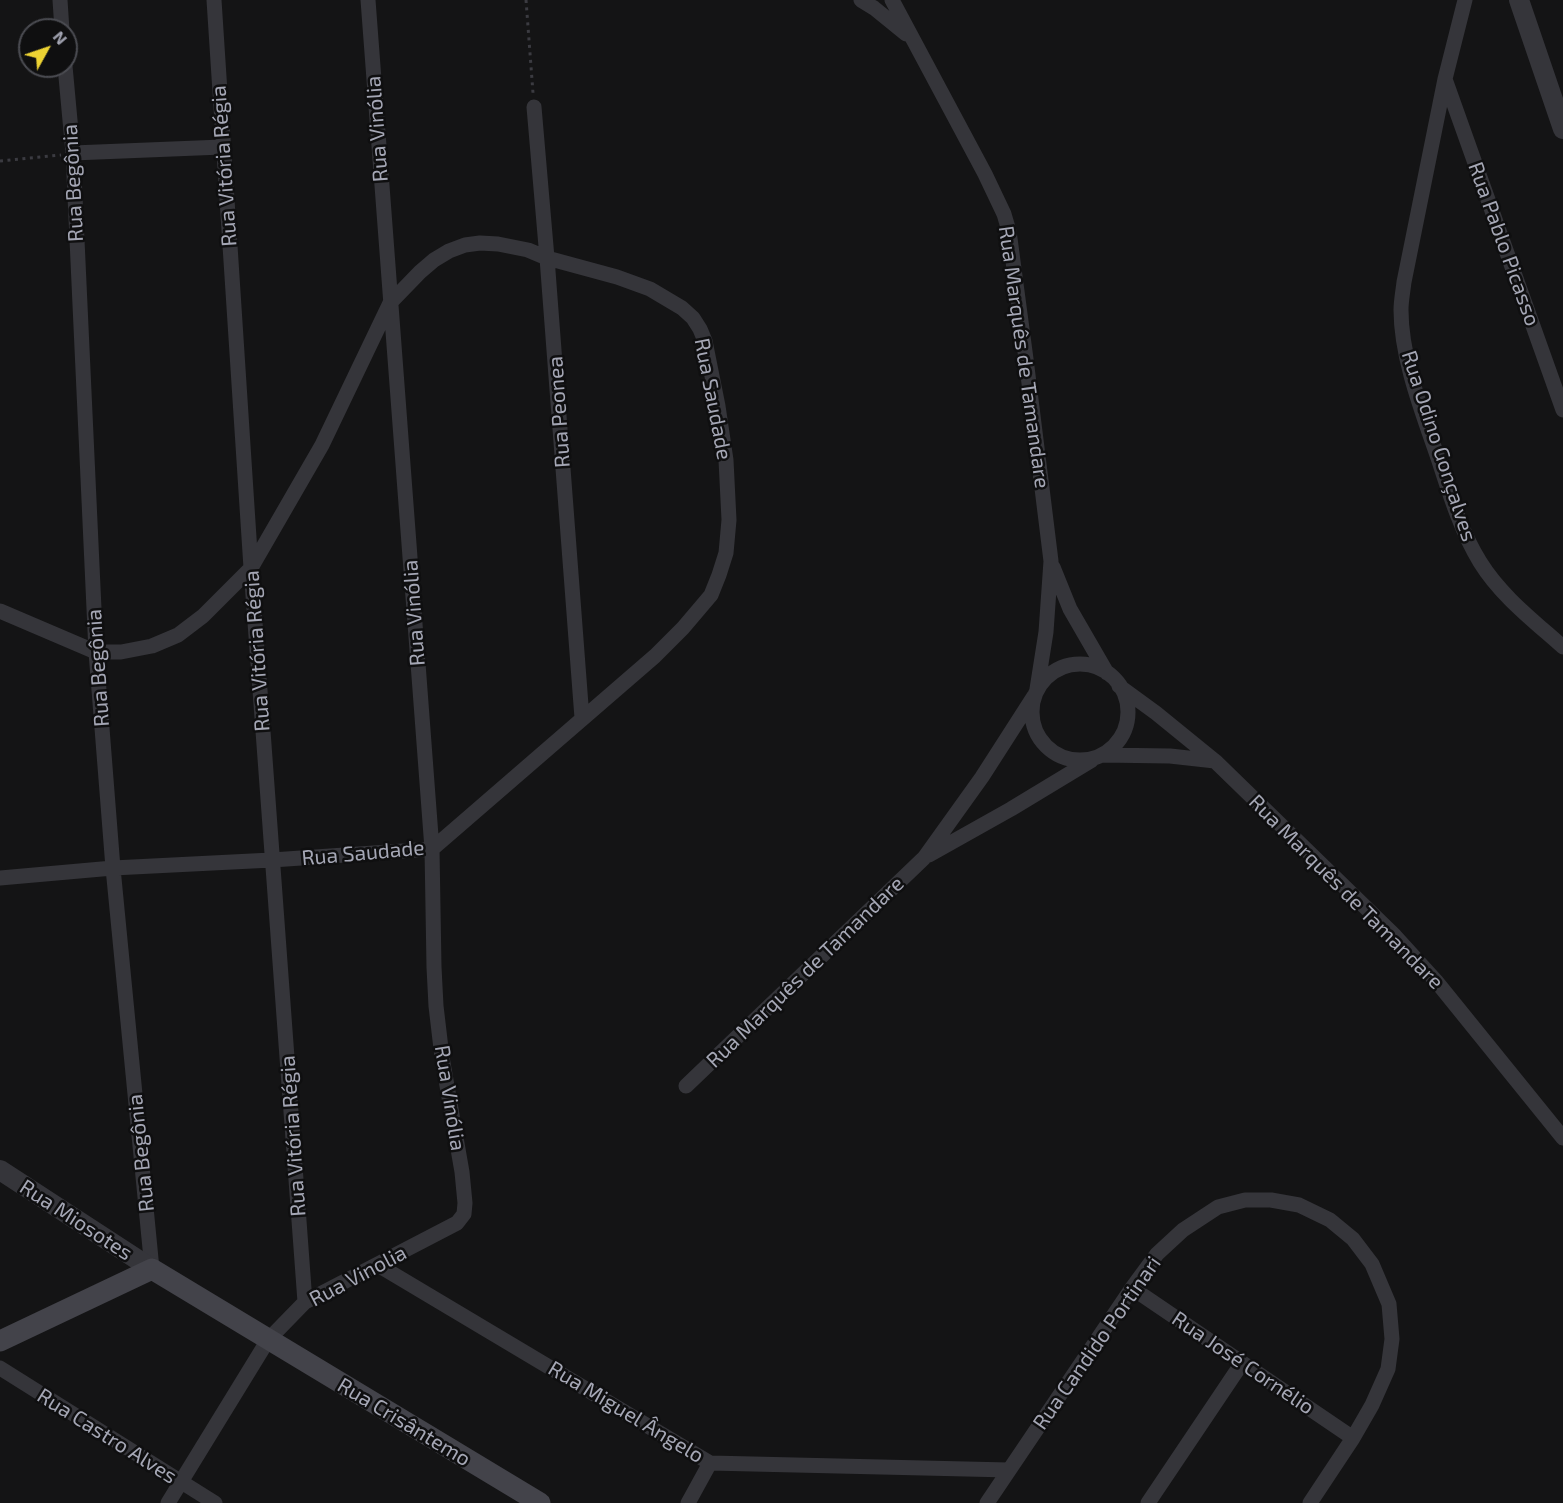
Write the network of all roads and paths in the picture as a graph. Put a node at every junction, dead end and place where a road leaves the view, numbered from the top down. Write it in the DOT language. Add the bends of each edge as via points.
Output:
graph roads {
  1 [pos="60,0"];
  2 [pos="214,0"];
  3 [pos="368,0"];
  4 [pos="526,0"];
  5 [pos="861,0"];
  6 [pos="892,0"];
  7 [pos="1465,0"];
  8 [pos="1519,0"];
  9 [pos="61,18"];
  10 [pos="911,38"];
  11 [pos="66,78"];
  12 [pos="1445,79"];
  13 [pos="534,107"];
  14 [pos="1563,129"];
  15 [pos="222,147"];
  16 [pos="73,153"];
  17 [pos="0,162"];
  18 [pos="547,258"];
  19 [pos="390,303"];
  20 [pos="1563,410"];
  21 [pos="1051,561"];
  22 [pos="251,568"];
  23 [pos="0,611"];
  24 [pos="1563,647"];
  25 [pos="96,652"];
  26 [pos="1107,673"];
  27 [pos="1119,686"];
  28 [pos="1036,692"];
  29 [pos="582,718"];
  30 [pos="1099,757"];
  31 [pos="1215,761"];
  32 [pos="432,849"];
  33 [pos="924,858"];
  34 [pos="272,860"];
  35 [pos="113,868"];
  36 [pos="0,878"];
  37 [pos="686,1086"];
  38 [pos="1563,1138"];
  39 [pos="0,1170"];
  40 [pos="457,1223"];
  41 [pos="378,1265"];
  42 [pos="152,1269"];
  43 [pos="1132,1288"];
  44 [pos="305,1302"];
  45 [pos="268,1340"];
  46 [pos="0,1341"];
  47 [pos="1242,1363"];
  48 [pos="0,1368"];
  49 [pos="1353,1438"];
  50 [pos="710,1463"];
  51 [pos="1009,1470"];
  52 [pos="182,1483"];
  53 [pos="168,1503"];
  54 [pos="215,1503"];
  55 [pos="540,1503"];
  56 [pos="688,1503"];
  57 [pos="987,1503"];
  58 [pos="1148,1503"];
  59 [pos="1310,1503"];
  1 -- 9 [label="street"];
  2 -- 15 [label="street, Rua Vitória Régia"];
  3 -- 19 [label="street, Rua Vinólia"];
  4 -- 13 [label="path"];
  5 -- 10 [label="street"];
  6 -- 10 [label="street, Rua Marquês de Tamandare"];
  7 -- 12 [label="street, Rua Odino Gonçalves"];
  8 -- 14 [label="street"];
  10 -- 21 [label="street, Rua Marquês de Tamandare" via="985,174 1009,231"];
  11 -- 16 [label="street, Rua Begônia"];
  12 -- 20 [label="street, Rua Pablo Picasso"];
  12 -- 24 [label="street, Rua Odino Gonçalves" via="1404,282 1401,309 1407,361 1463,531 1480,563 1511,601"];
  13 -- 18 [label="street, Rua Peonea"];
  15 -- 16 [label="street"];
  15 -- 22 [label="street, Rua Vitória Régia"];
  16 -- 17 [label="path"];
  16 -- 25 [label="street, Rua Begônia"];
  18 -- 19 [label="street, Rua Saudade" via="513,246 465,245 434,260"];
  18 -- 29 [label="street, Rua Peonea"];
  18 -- 29 [label="street, Rua Saudade" via="650,289 693,318 705,341 729,491 726,553 711,595 655,656"];
  19 -- 22 [label="street, Rua Saudade" via="322,445"];
  19 -- 32 [label="street, Rua Vinólia"];
  21 -- 26 [label="street, Rua Marquês de Tamandare" via="1071,609"];
  21 -- 28 [label="street, Rua Marquês de Tamandare" via="1046,632"];
  22 -- 25 [label="street, Rua Saudade" via="178,635 152,646"];
  22 -- 34 [label="street, Rua Vitória Régia"];
  23 -- 25 [label="street, Rua Saudade"];
  25 -- 35 [label="street, Rua Begônia"];
  26 -- 27 [label="street"];
  26 -- 28 [label="street" via="1082,664 1069,665 1045,678"];
  27 -- 30 [label="street" via="1127,707 1125,730 1112,749"];
  27 -- 31 [label="street, Rua Marquês de Tamandare"];
  28 -- 30 [label="street" via="1031,711 1040,741 1065,758 1081,761"];
  28 -- 33 [label="street, Rua Marquês de Tamandare"];
  29 -- 32 [label="street, Rua Saudade"];
  30 -- 31 [label="street" via="1170,756"];
  30 -- 33 [label="street, Rua Marquês de Tamandare"];
  31 -- 38 [label="street, Rua Marquês de Tamandare" via="1395,936"];
  32 -- 34 [label="street, Rua Saudade"];
  32 -- 40 [label="street, Rua Vinólia" via="436,1006 465,1203 464,1214"];
  33 -- 37 [label="street, Rua Marquês de Tamandare"];
  34 -- 35 [label="street, Rua Saudade"];
  34 -- 44 [label="street, Rua Vitória Régia"];
  35 -- 36 [label="street, Rua Saudade"];
  35 -- 42 [label="street, Rua Begônia"];
  39 -- 42 [label="street, Rua Miosotes"];
  40 -- 41 [label="street, Rua Vinolia"];
  41 -- 44 [label="street, Rua Vinolia"];
  41 -- 50 [label="street, Rua Miguel Ângelo"];
  42 -- 45 [label="main road, Rua Crisântemo"];
  42 -- 46 [label="main road"];
  43 -- 47 [label="street, Rua José Cornélio"];
  43 -- 49 [label="street, Rua Candido Portinari" via="1157,1254 1183,1230 1218,1208 1245,1200 1271,1200 1299,1205 1330,1220 1353,1239 1372,1264 1389,1304 1392,1339 1388,1369"];
  43 -- 51 [label="street, Rua Candido Portinari"];
  44 -- 45 [label="street, Rua Vinolia"];
  45 -- 52 [label="street, Rua Vinolia"];
  45 -- 55 [label="main road, Rua Crisântemo"];
  47 -- 49 [label="street, Rua José Cornélio"];
  47 -- 58 [label="street"];
  48 -- 52 [label="street, Rua Castro Alves"];
  49 -- 59 [label="street, Rua Candido Portinari"];
  50 -- 51 [label="street, Rua Miguel Ângelo"];
  50 -- 56 [label="street"];
  51 -- 57 [label="street, Rua Candido Portinari"];
  52 -- 53 [label="street, Rua Vinolia"];
  52 -- 54 [label="street, Rua Castro Alves"];
}
